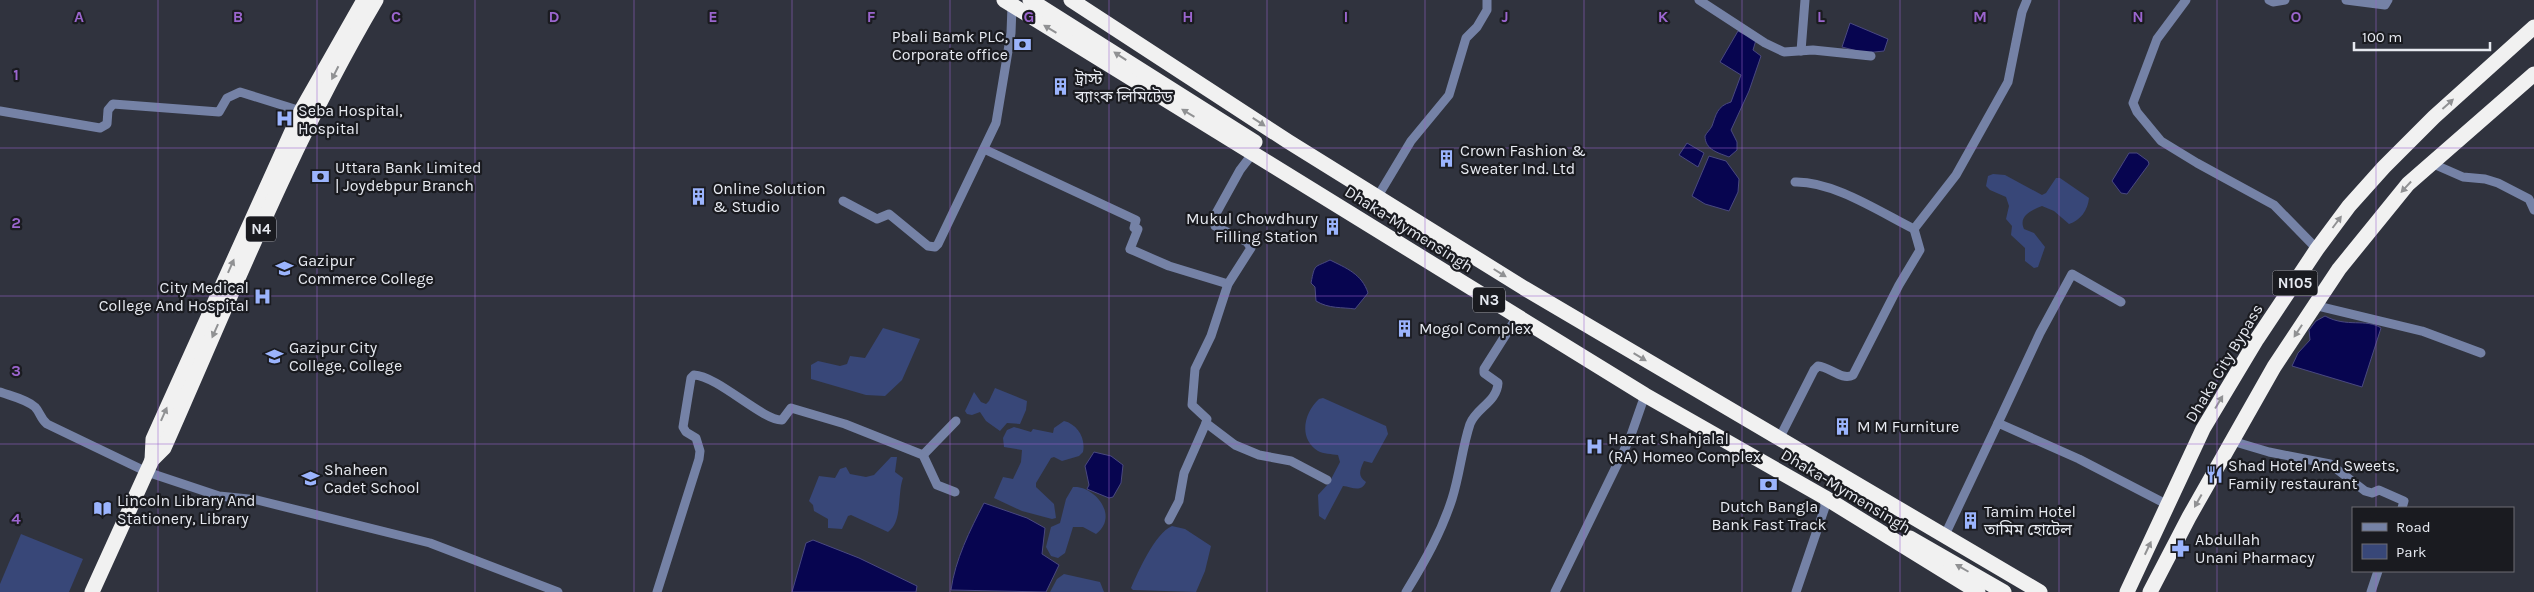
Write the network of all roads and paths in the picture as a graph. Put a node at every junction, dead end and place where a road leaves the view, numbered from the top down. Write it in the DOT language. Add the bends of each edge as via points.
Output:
graph roads {
  1 [pos="364,0"];
  2 [pos="376,0"];
  3 [pos="1030,0"];
  4 [pos="1071,0"];
  5 [pos="1488,0"];
  6 [pos="1699,0"];
  7 [pos="1805,0"];
  8 [pos="2027,0"];
  9 [pos="2186,0"];
  10 [pos="2268,0"];
  11 [pos="2285,0"];
  12 [pos="2346,0"];
  13 [pos="2388,0"];
  14 [pos="1008,3"];
  15 [pos="2534,27"];
  16 [pos="1801,51"];
  17 [pos="1871,56"];
  18 [pos="2534,74"];
  19 [pos="0,111"];
  20 [pos="301,111"];
  21 [pos="984,150"];
  22 [pos="1253,153"];
  23 [pos="2431,163"];
  24 [pos="1795,182"];
  25 [pos="1378,196"];
  26 [pos="843,201"];
  27 [pos="2534,210"];
  28 [pos="1914,229"];
  29 [pos="2317,249"];
  30 [pos="1228,284"];
  31 [pos="2121,302"];
  32 [pos="2314,305"];
  33 [pos="1517,317"];
  34 [pos="2481,353"];
  35 [pos="0,392"];
  36 [pos="1644,395"];
  37 [pos="956,421"];
  38 [pos="1206,423"];
  39 [pos="1998,423"];
  40 [pos="1779,439"];
  41 [pos="2232,442"];
  42 [pos="924,455"];
  43 [pos="150,466"];
  44 [pos="1327,480"];
  45 [pos="955,492"];
  46 [pos="1824,497"];
  47 [pos="2168,505"];
  48 [pos="2402,507"];
  49 [pos="1169,520"];
  50 [pos="1944,537"];
  51 [pos="2378,572"];
  52 [pos="92,592"];
  53 [pos="558,592"];
  54 [pos="657,592"];
  55 [pos="1406,592"];
  56 [pos="1555,592"];
  57 [pos="1796,592"];
  58 [pos="1978,592"];
  59 [pos="2004,592"];
  60 [pos="2040,592"];
  61 [pos="2127,592"];
  62 [pos="2150,592"];
  63 [pos="2371,592"];
  1 -- 20 [label="highway, N4"];
  2 -- 43 [label="highway, N4, one-way" via="295,152 164,448"];
  59 -- 3 [label="highway, one-way" via="1660,392 1400,234"];
  4 -- 25 [label="highway, Dhaka-Mymensingh / N3, one-way"];
  5 -- 25 [label="street" via="1487,10 1466,38 1450,95 1411,141"];
  6 -- 16 [label="street" via="1765,43 1784,52"];
  7 -- 16 [label="street"];
  8 -- 28 [label="street" via="2008,82 1956,175"];
  9 -- 29 [label="street" via="2157,39 2134,103 2137,112 2161,141 2274,205"];
  10 -- 11 [label="street"];
  12 -- 13 [label="street" via="2385,5"];
  14 -- 21 [label="street" via="1011,33 996,123"];
  22 -- 14 [label="highway, Dhaka-Mymensingh / N3, one-way"];
  29 -- 15 [label="highway, Dhaka City Bypass / N105, one-way" via="2384,167"];
  16 -- 17 [label="street"];
  18 -- 23 [label="highway, N105"];
  19 -- 20 [label="street" via="100,128 107,124 108,110 113,104 219,112 227,98 240,92"];
  43 -- 20 [label="highway, N4, one-way" via="153,439"];
  21 -- 26 [label="street" via="935,247 928,246 889,214 877,220"];
  21 -- 30 [label="street" via="1136,220 1134,228 1138,229 1130,249 1169,266"];
  22 -- 30 [label="street" via="1214,217 1215,226 1248,242 1251,248"];
  22 -- 33 [label="highway, Dhaka-Mymensingh / N3"];
  23 -- 27 [label="street" via="2463,177 2498,184 2529,199"];
  23 -- 32 [label="highway, N105, one-way" via="2373,225"];
  24 -- 28 [label="street" via="1807,182 1850,197"];
  25 -- 40 [label="highway, Dhaka-Mymensingh / N3, one-way" via="1524,288"];
  28 -- 40 [label="street" via="1920,250 1853,375 1844,376 1818,366"];
  47 -- 29 [label="highway, Dhaka City Bypass / N105, one-way" via="2203,429 2257,339"];
  30 -- 38 [label="street" via="1211,336 1195,369 1192,405 1207,419"];
  31 -- 39 [label="street" via="2072,274"];
  32 -- 34 [label="street" via="2422,331"];
  32 -- 41 [label="highway, N105, one-way"];
  33 -- 36 [label="highway, Dhaka-Mymensingh / N3"];
  33 -- 55 [label="street" via="1484,369 1484,373 1498,383 1498,389 1471,422 1453,496 1437,541"];
  35 -- 43 [label="street" via="30,404 47,424"];
  36 -- 46 [label="highway, Dhaka-Mymensingh / N3"];
  36 -- 56 [label="street" via="1630,438"];
  37 -- 42 [label="street"];
  38 -- 44 [label="street" via="1236,445 1259,455 1291,461"];
  38 -- 49 [label="street" via="1184,473 1179,501"];
  39 -- 47 [label="street"];
  39 -- 50 [label="street"];
  40 -- 50 [label="highway, Dhaka-Mymensingh / N3"];
  41 -- 48 [label="street" via="2330,464 2365,491 2379,490 2404,501"];
  41 -- 62 [label="highway, N105, one-way"];
  42 -- 45 [label="street" via="937,485"];
  42 -- 54 [label="street" via="845,424 791,408 782,420 772,418 694,375 683,426 696,438 699,459"];
  43 -- 52 [label="highway, N4"];
  43 -- 53 [label="street" via="219,496 257,500 430,543"];
  46 -- 57 [label="street" via="1825,507"];
  46 -- 58 [label="highway, Dhaka-Mymensingh / N3"];
  61 -- 47 [label="highway, Dhaka City Bypass / N105, one-way"];
  50 -- 60 [label="highway, Dhaka-Mymensingh / N3"];
  51 -- 63 [label="street"];
}
